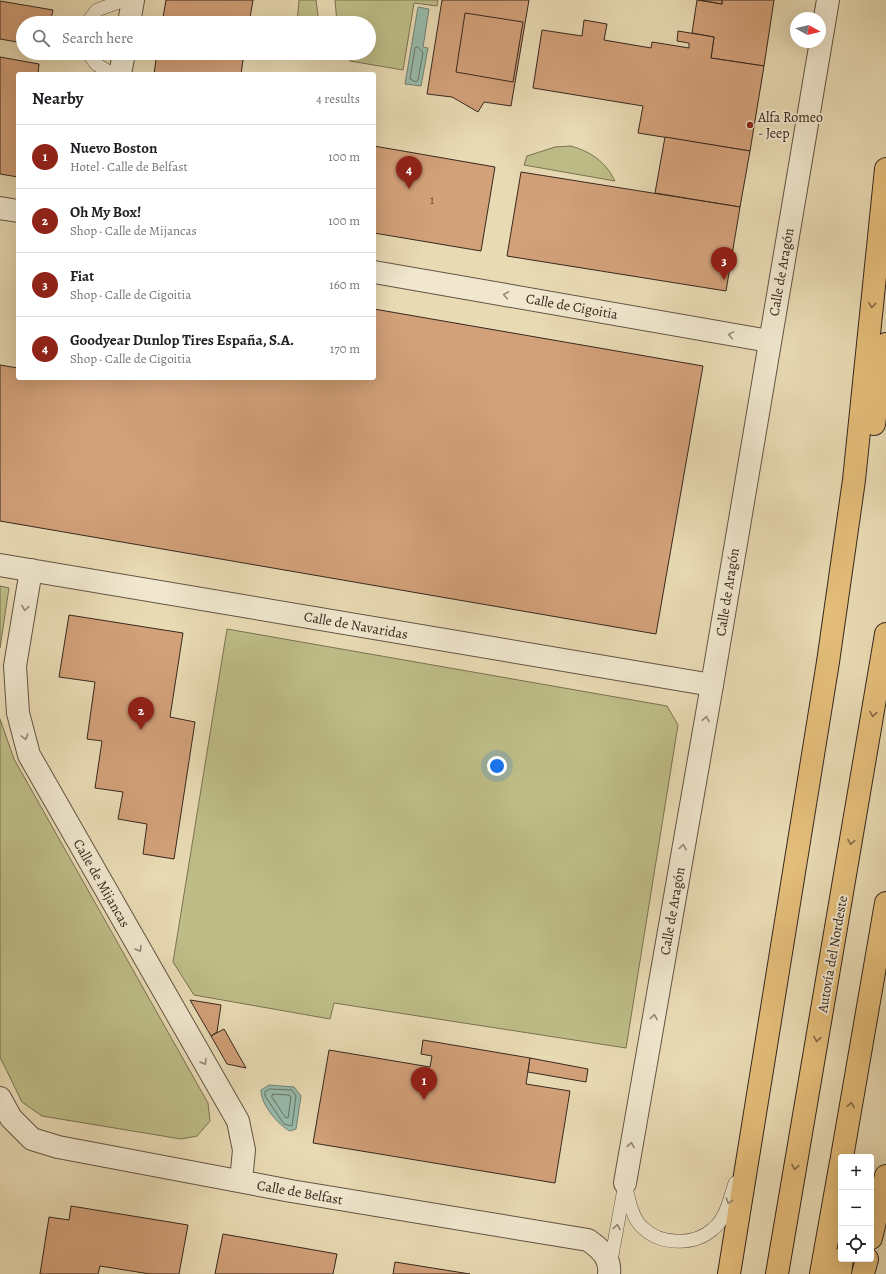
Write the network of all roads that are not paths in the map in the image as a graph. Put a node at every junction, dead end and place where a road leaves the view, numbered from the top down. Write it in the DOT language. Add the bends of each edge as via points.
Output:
graph roads {
  1 [pos="125,0"];
  2 [pos="133,0"];
  3 [pos="828,0"];
  4 [pos="92,16"];
  5 [pos="130,16"];
  6 [pos="93,60"];
  7 [pos="123,60"];
  8 [pos="109,72"];
  9 [pos="120,72"];
  10 [pos="886,169"];
  11 [pos="0,208"];
  12 [pos="16,211"];
  13 [pos="376,272"];
  14 [pos="769,341"];
  15 [pos="886,344"];
  16 [pos="0,565"];
  17 [pos="31,570"];
  18 [pos="886,634"];
  19 [pos="712,685"];
  20 [pos="886,903"];
  21 [pos="0,1098"];
  22 [pos="754,1110"];
  23 [pos="847,1146"];
  24 [pos="886,1176"];
  25 [pos="838,1180"];
  26 [pos="241,1181"];
  27 [pos="625,1183"];
  28 [pos="874,1226"];
  29 [pos="842,1262"];
  30 [pos="866,1262"];
  31 [pos="610,1270"];
  32 [pos="730,1274"];
  33 [pos="777,1274"];
  34 [pos="822,1274"];
  35 [pos="840,1274"];
  36 [pos="863,1274"];
  1 -- 4 [label="lane" via="97,10"];
  2 -- 5 [label="street"];
  3 -- 14 [label="street, Calle de Aragón"];
  6 -- 8 [label="lane"];
  7 -- 9 [label="street"];
  10 -- 22 [label="highway, one-way" via="853,488 828,662"];
  11 -- 12 [label="street"];
  14 -- 13 [label="street, Calle de Cigoitia, one-way"];
  14 -- 19 [label="street, Calle de Aragón"];
  15 -- 32 [label="highway" via="838,665 772,1065"];
  16 -- 17 [label="street, Calle de Navaridas"];
  17 -- 19 [label="street, Calle de Navaridas"];
  17 -- 26 [label="street, Calle de Mijancas, one-way" via="15,666 18,713 29,755 238,1120 244,1150"];
  18 -- 33 [label="highway, Autovía del Nordeste, one-way"];
  27 -- 19 [label="street, Calle de Aragón, one-way"];
  23 -- 20 [label="highway, one-way"];
  21 -- 26 [label="street, Calle de Belfast" via="11,1118 32,1139 58,1147"];
  22 -- 27 [label="lane, one-way" via="728,1205 714,1228 700,1239 659,1239 642,1228 630,1205"];
  22 -- 32 [label="highway"];
  24 -- 28 [label="highway"];
  25 -- 34 [label="highway"];
  26 -- 31 [label="street, Calle de Belfast" via="588,1240 606,1256"];
  31 -- 27 [label="lane, one-way"];
  29 -- 35 [label="highway"];
  30 -- 36 [label="highway"];
}
